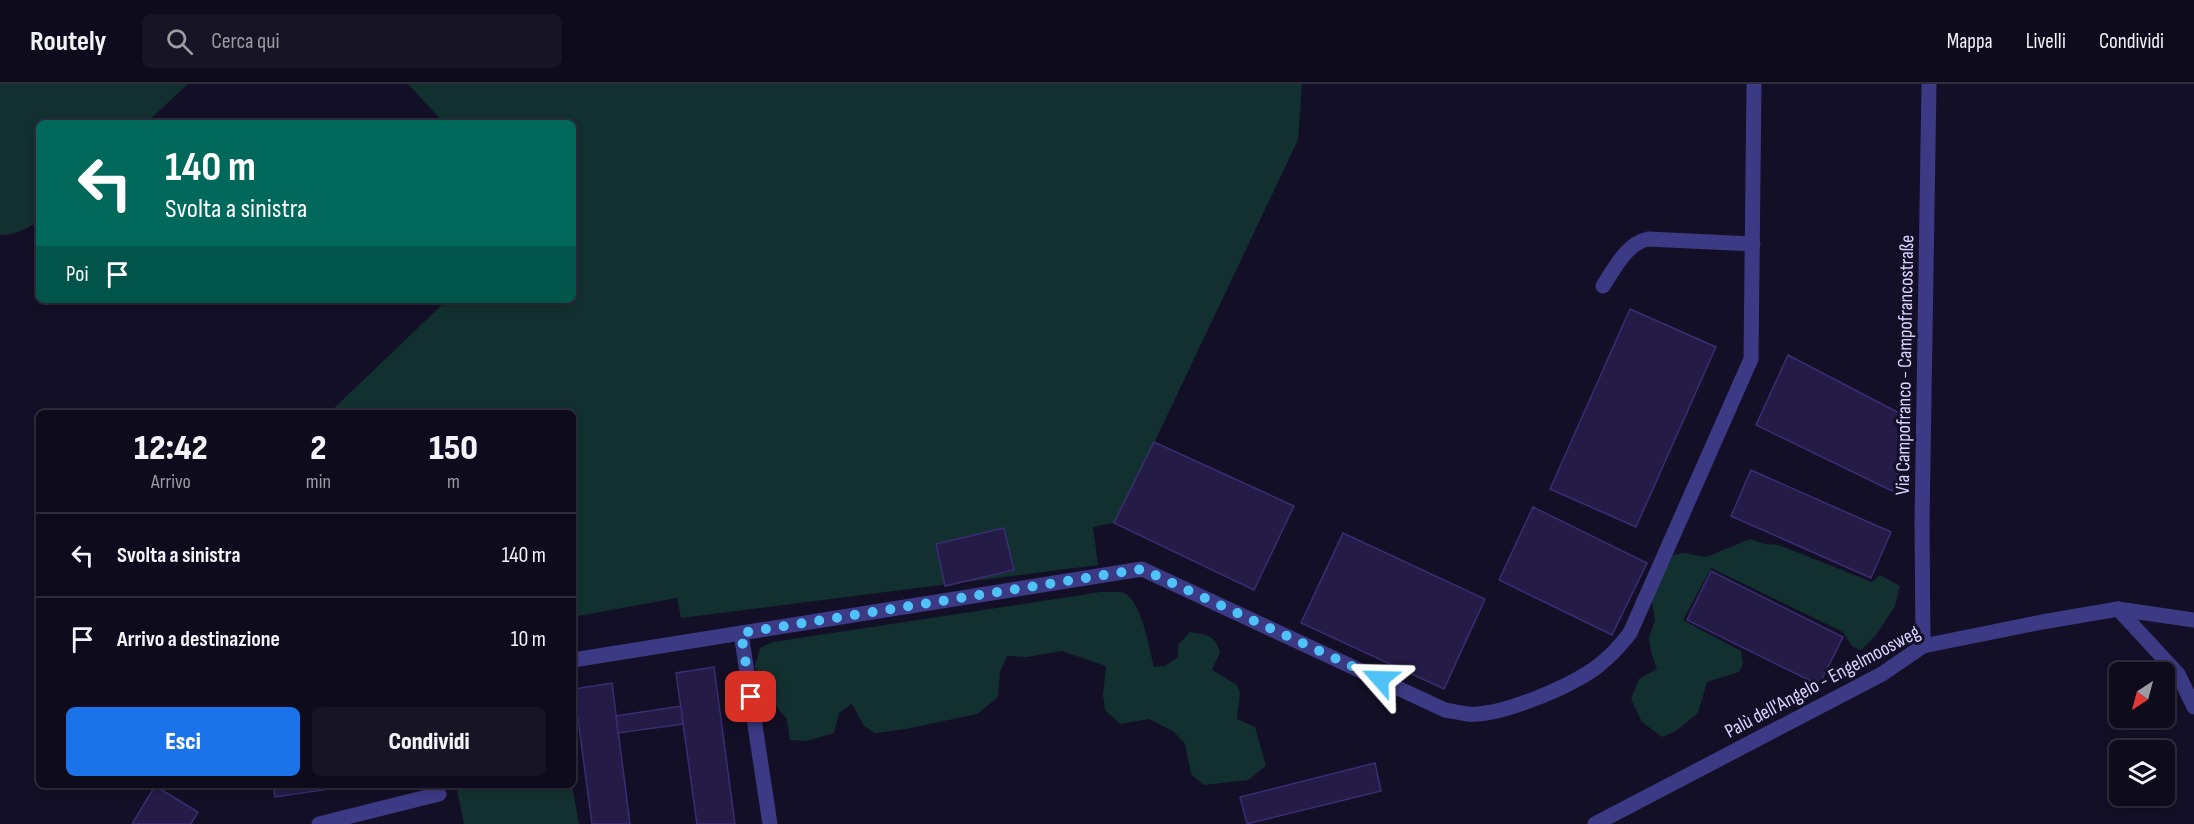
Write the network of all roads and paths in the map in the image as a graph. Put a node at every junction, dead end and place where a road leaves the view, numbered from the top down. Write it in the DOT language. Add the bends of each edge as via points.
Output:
graph roads {
  1 [pos="1754,84"];
  2 [pos="1929,84"];
  3 [pos="1752,244"];
  4 [pos="1603,286"];
  5 [pos="2118,609"];
  6 [pos="2194,620"];
  7 [pos="741,633"];
  8 [pos="1923,646"];
  9 [pos="576,660"];
  10 [pos="2194,707"];
  11 [pos="439,794"];
  12 [pos="319,824"];
  13 [pos="770,824"];
  14 [pos="1595,824"];
  1 -- 3 [label="street"];
  2 -- 8 [label="street, Via Campofranco - Campofrancostraße"];
  3 -- 4 [label="street" via="1638,241"];
  3 -- 7 [label="street" via="1751,359 1630,633 1595,668 1524,702 1469,714 1445,710 1142,569"];
  5 -- 6 [label="street, Palù dell'Angelo - Engelmoosweg"];
  5 -- 8 [label="street, Palù dell'Angelo - Engelmoosweg"];
  5 -- 10 [label="street" via="2178,674"];
  7 -- 9 [label="street"];
  7 -- 13 [label="street"];
  8 -- 14 [label="street, Palù dell'Angelo - Engelmoosweg" via="1882,674"];
  11 -- 12 [label="street"];
}
